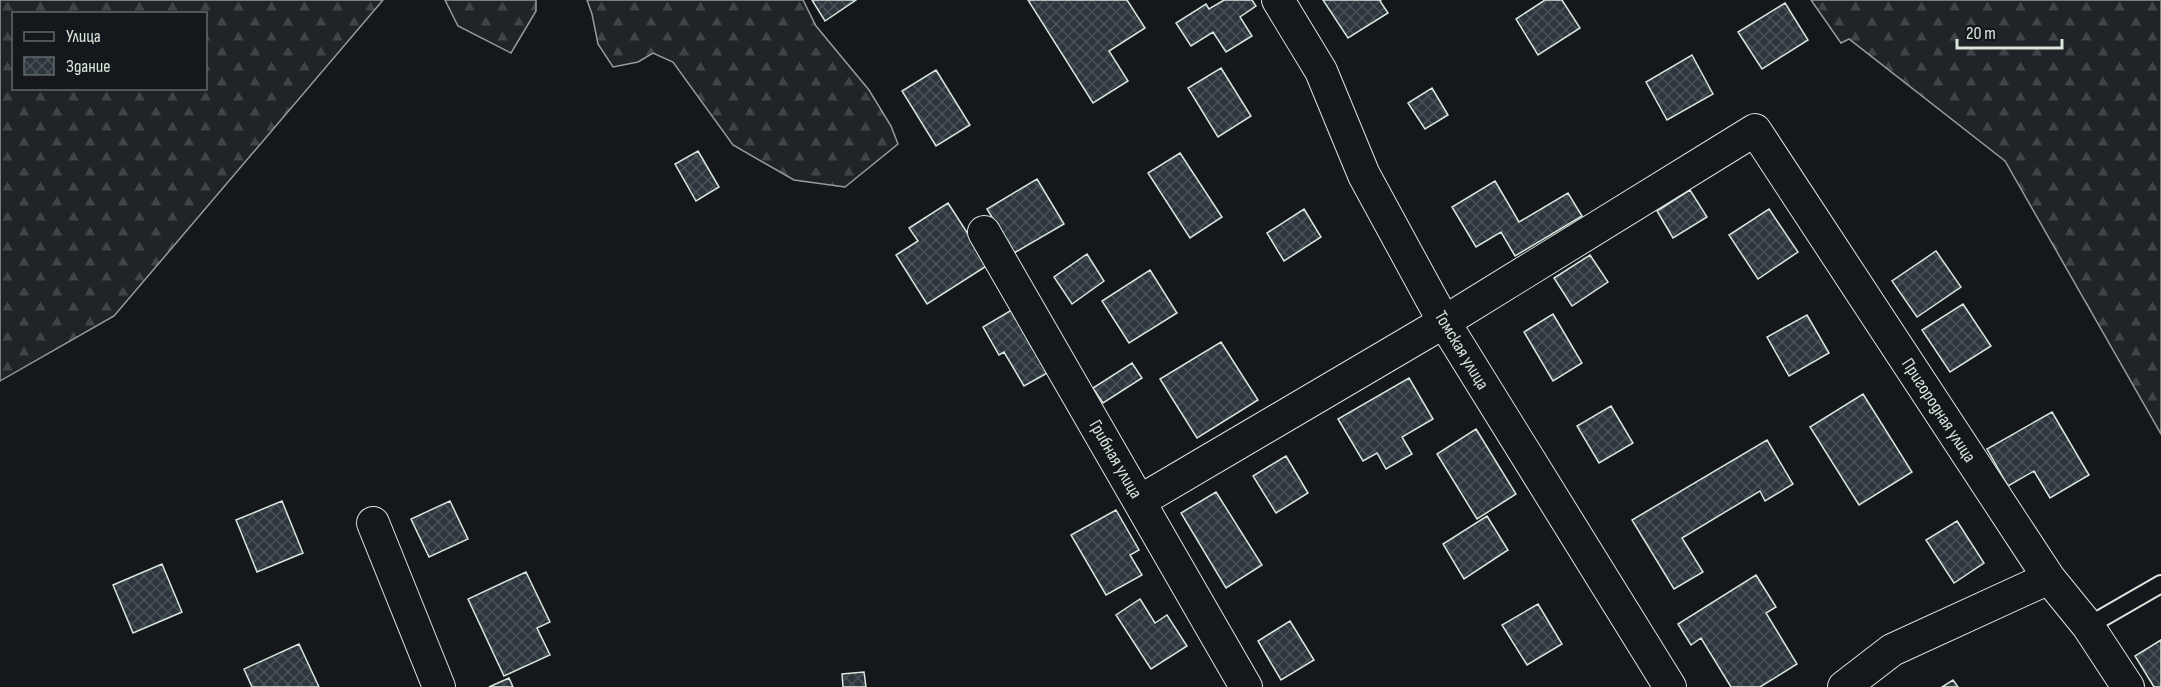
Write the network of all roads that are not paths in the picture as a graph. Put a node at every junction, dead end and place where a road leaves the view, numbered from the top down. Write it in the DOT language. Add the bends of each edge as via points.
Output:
graph roads {
  1 [pos="1278,0"];
  2 [pos="984,232"];
  3 [pos="1444,322"];
  4 [pos="1140,501"];
  5 [pos="373,523"];
  6 [pos="2049,578"];
  7 [pos="2161,584"];
  8 [pos="2088,626"];
  9 [pos="439,687"];
  10 [pos="1246,687"];
  11 [pos="1670,687"];
  12 [pos="1844,687"];
  13 [pos="2128,687"];
  1 -- 3 [label="street, Томская улица" via="1321,71 1364,175"];
  2 -- 4 [label="street, Грибная улица"];
  3 -- 4 [label="street"];
  3 -- 6 [label="street, Пригородная улица" via="1755,129"];
  3 -- 11 [label="street, Томская улица"];
  4 -- 10 [label="street, Грибная улица"];
  5 -- 9 [label="street"];
  6 -- 8 [label="street, Пригородная улица"];
  6 -- 12 [label="street" via="1892,650"];
  7 -- 8 [label="lane"];
  8 -- 13 [label="street, Пригородная улица"];
}
